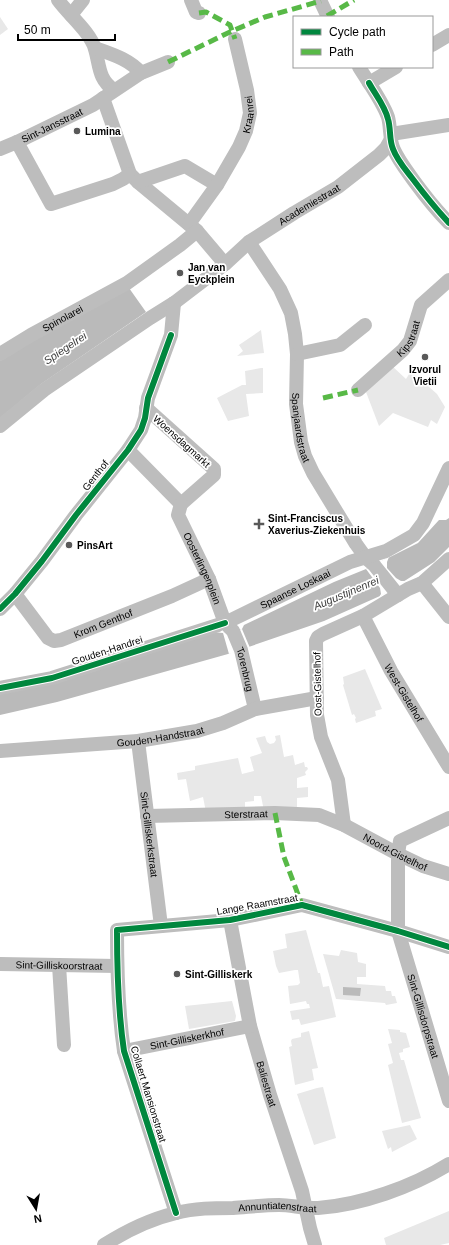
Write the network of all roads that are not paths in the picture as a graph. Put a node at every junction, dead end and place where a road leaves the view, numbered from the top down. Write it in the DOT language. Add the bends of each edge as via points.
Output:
graph roads {
  1 [pos="58,0"];
  2 [pos="84,0"];
  3 [pos="191,0"];
  4 [pos="320,0"];
  5 [pos="200,13"];
  6 [pos="71,15"];
  7 [pos="328,16"];
  8 [pos="449,35"];
  9 [pos="235,39"];
  10 [pos="433,44"];
  11 [pos="95,48"];
  12 [pos="168,62"];
  13 [pos="360,68"];
  14 [pos="394,68"];
  15 [pos="141,72"];
  16 [pos="369,83"];
  17 [pos="108,94"];
  18 [pos="449,125"];
  19 [pos="391,137"];
  20 [pos="17,142"];
  21 [pos="0,149"];
  22 [pos="134,178"];
  23 [pos="217,186"];
  24 [pos="449,223"];
  25 [pos="193,227"];
  26 [pos="249,242"];
  27 [pos="225,264"];
  28 [pos="449,280"];
  29 [pos="174,303"];
  30 [pos="365,325"];
  31 [pos="0,354"];
  32 [pos="297,354"];
  33 [pos="358,390"];
  34 [pos="146,408"];
  35 [pos="0,426"];
  36 [pos="128,450"];
  37 [pos="449,468"];
  38 [pos="181,504"];
  39 [pos="449,559"];
  40 [pos="370,561"];
  41 [pos="209,580"];
  42 [pos="422,583"];
  43 [pos="396,592"];
  44 [pos="15,594"];
  45 [pos="0,609"];
  46 [pos="363,616"];
  47 [pos="449,617"];
  48 [pos="225,626"];
  49 [pos="0,688"];
  50 [pos="316,698"];
  51 [pos="256,709"];
  52 [pos="138,741"];
  53 [pos="0,751"];
  54 [pos="449,767"];
  55 [pos="147,816"];
  56 [pos="449,818"];
  57 [pos="344,825"];
  58 [pos="398,854"];
  59 [pos="449,874"];
  60 [pos="230,920"];
  61 [pos="161,926"];
  62 [pos="117,930"];
  63 [pos="398,931"];
  64 [pos="449,947"];
  65 [pos="0,964"];
  66 [pos="59,965"];
  67 [pos="117,966"];
  68 [pos="250,1026"];
  69 [pos="64,1045"];
  70 [pos="124,1051"];
  71 [pos="449,1102"];
  72 [pos="449,1164"];
  73 [pos="306,1209"];
  74 [pos="176,1213"];
  75 [pos="104,1245"];
  76 [pos="315,1245"];
  1 -- 6 [label="street"];
  2 -- 6 [label="street"];
  3 -- 5 [label="street" via="196,12"];
  4 -- 7 [label="street"];
  6 -- 11 [label="street"];
  8 -- 10 [label="street"];
  9 -- 23 [label="street, Kraanrei" via="250,113 239,147"];
  11 -- 15 [label="street" via="129,62"];
  11 -- 17 [label="street"];
  12 -- 15 [label="street, Sint-Jansstraat"];
  13 -- 16 [label="street"];
  14 -- 16 [label="street"];
  15 -- 17 [label="street, Sint-Jansstraat"];
  16 -- 19 [label="street" via="388,118"];
  17 -- 20 [label="street, Sint-Jansstraat" via="93,105"];
  17 -- 22 [label="street"];
  18 -- 19 [label="street"];
  19 -- 24 [label="street" via="395,153 406,170 432,206"];
  19 -- 26 [label="street, Academiestraat" via="379,155 338,187"];
  20 -- 21 [label="street, Sint-Jansstraat"];
  20 -- 22 [label="street" via="51,204 123,179"];
  22 -- 23 [label="street" via="185,166"];
  22 -- 25 [label="street"];
  23 -- 25 [label="street, Kraanrei"];
  25 -- 27 [label="street"];
  25 -- 31 [label="street, Spinolarei" via="180,245 127,283"];
  26 -- 27 [label="street, Academiestraat"];
  26 -- 32 [label="street, Spanjaardstraat" via="280,289 291,313"];
  27 -- 29 [label="street"];
  28 -- 33 [label="street, Kipstraat" via="421,305 410,341 403,350"];
  29 -- 34 [label="street, Genthof" via="170,335"];
  29 -- 35 [label="street" via="44,390"];
  30 -- 32 [label="street" via="340,345"];
  32 -- 40 [label="street, Spanjaardstraat" via="296,404 305,456 333,507"];
  34 -- 36 [label="street, Genthof" via="141,430"];
  34 -- 38 [label="street, Woensdagmarkt" via="214,469 214,475"];
  36 -- 38 [label="street"];
  36 -- 44 [label="street, Genthof"];
  37 -- 40 [label="street, Spaanse Loskaai" via="423,523 414,534"];
  38 -- 41 [label="street, Oosterlingenplein" via="178,515"];
  39 -- 42 [label="street"];
  40 -- 43 [label="street, Spanjaardstraat"];
  40 -- 48 [label="street, Spaanse Loskaai" via="350,562"];
  41 -- 44 [label="street, Krom Genthof" via="54,641 48,638"];
  41 -- 48 [label="street, Oosterlingenplein"];
  42 -- 43 [label="street"];
  42 -- 47 [label="street"];
  43 -- 46 [label="street"];
  44 -- 45 [label="street, Genthof"];
  46 -- 50 [label="street, Oost-Gistelhof" via="318,637"];
  46 -- 54 [label="street, West-Gistelhof" via="391,671"];
  48 -- 49 [label="street, Gouden-Handrei" via="52,678"];
  48 -- 51 [label="street, Torenbrug" via="241,650"];
  50 -- 51 [label="street, Gouden-Handstraat"];
  50 -- 57 [label="street, Oost-Gistelhof" via="318,726 338,780"];
  51 -- 52 [label="street, Gouden-Handstraat" via="197,731"];
  52 -- 53 [label="street, Gouden-Handstraat"];
  52 -- 55 [label="street, Sint-Gilliskerkstraat"];
  55 -- 57 [label="street, Sterstraat" via="320,815"];
  55 -- 61 [label="street, Sint-Gilliskerkstraat"];
  56 -- 58 [label="street" via="400,841"];
  57 -- 58 [label="street, Noord-Gistelhof"];
  58 -- 59 [label="street, Noord-Gistelhof" via="423,866"];
  58 -- 63 [label="street, Sint-Gillisdorpstraat"];
  60 -- 61 [label="street, Lange Raamstraat"];
  60 -- 63 [label="street, Lange Raamstraat" via="302,905"];
  60 -- 68 [label="street, Baliestraat"];
  61 -- 62 [label="street, Lange Raamstraat"];
  62 -- 67 [label="street, Collaert Mansionstraat"];
  63 -- 64 [label="street, Lange Raamstraat"];
  63 -- 71 [label="street, Sint-Gillisdorpstraat"];
  65 -- 66 [label="street, Sint-Gilliskoorstraat"];
  66 -- 67 [label="street, Sint-Gilliskoorstraat"];
  66 -- 69 [label="street"];
  67 -- 70 [label="street, Collaert Mansionstraat" via="120,1028"];
  68 -- 70 [label="street, Sint-Gilliskerkhof"];
  68 -- 73 [label="street, Baliestraat"];
  70 -- 74 [label="street, Collaert Mansionstraat"];
  72 -- 73 [label="street, Annuntiatenstraat" via="423,1178 380,1195 347,1204"];
  73 -- 74 [label="street, Annuntiatenstraat" via="278,1205 199,1209"];
  73 -- 76 [label="street, Baliestraat"];
  74 -- 75 [label="street, Annuntiatenstraat" via="138,1227"];
}
